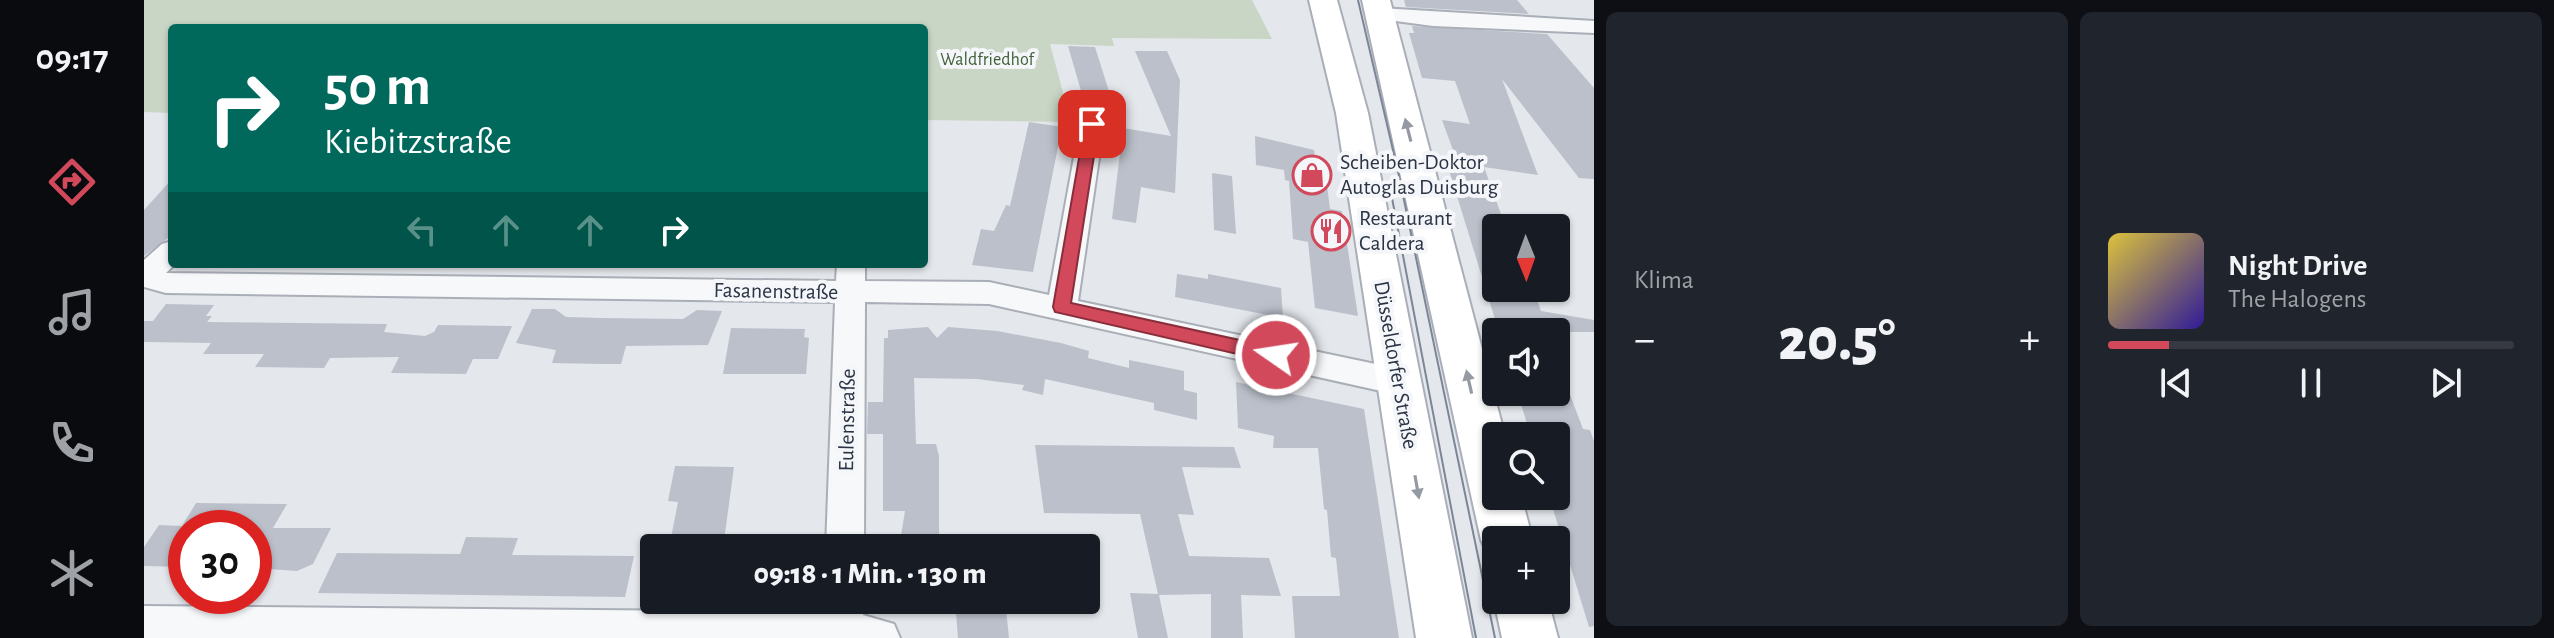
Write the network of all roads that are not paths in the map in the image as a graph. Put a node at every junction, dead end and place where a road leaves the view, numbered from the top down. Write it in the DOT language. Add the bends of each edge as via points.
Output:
graph roads {
  1 [pos="1323,0"];
  2 [pos="1378,7"];
  3 [pos="1584,27"];
  4 [pos="1594,47"];
  5 [pos="1092,124"];
  6 [pos="168,255"];
  7 [pos="424,275"];
  8 [pos="144,276"];
  9 [pos="851,278"];
  10 [pos="1062,307"];
  11 [pos="1399,382"];
  12 [pos="1504,526"];
  13 [pos="845,534"];
  14 [pos="1524,614"];
  15 [pos="856,623"];
  16 [pos="144,626"];
  17 [pos="191,632"];
  18 [pos="1444,638"];
  19 [pos="1530,638"];
  1 -- 11 [label="main road, Düsseldorfer Straße" via="1352,113"];
  2 -- 3 [label="street"];
  12 -- 2 [label="main road, one-way"];
  3 -- 4 [label="street"];
  5 -- 10 [label="street"];
  6 -- 8 [label="street"];
  7 -- 8 [label="street, Fasanenstraße" via="166,283"];
  7 -- 9 [label="street, Fasanenstraße"];
  9 -- 10 [label="street, Fasanenstraße"];
  9 -- 13 [label="street, Eulenstraße"];
  10 -- 11 [label="street, Fasanenstraße"];
  11 -- 18 [label="main road, Düsseldorfer Straße, one-way"];
  14 -- 19 [label="main road"];
  15 -- 17 [label="street"];
  16 -- 17 [label="street"];
}
